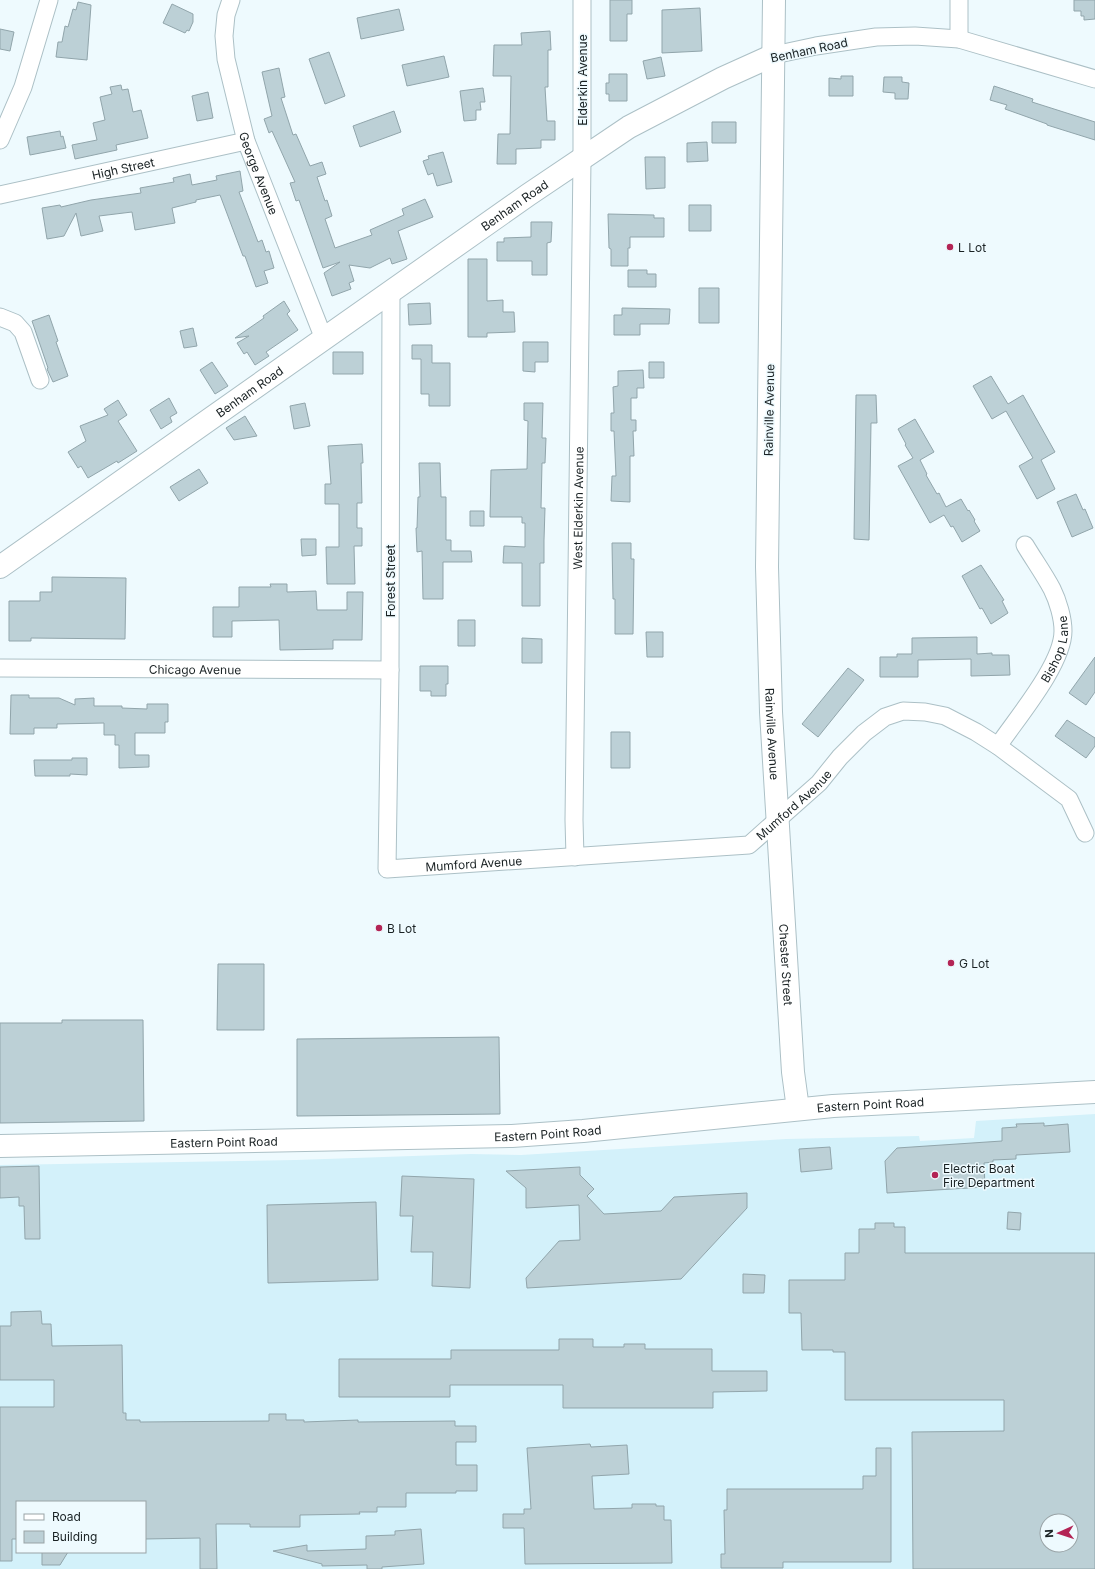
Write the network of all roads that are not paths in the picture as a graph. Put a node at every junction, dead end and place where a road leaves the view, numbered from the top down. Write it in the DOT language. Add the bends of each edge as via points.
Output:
graph roads {
  1 [pos="49,0"];
  2 [pos="231,0"];
  3 [pos="582,0"];
  4 [pos="774,0"];
  5 [pos="959,0"];
  6 [pos="959,39"];
  7 [pos="774,55"];
  8 [pos="1095,79"];
  9 [pos="0,140"];
  10 [pos="246,140"];
  11 [pos="582,159"];
  12 [pos="0,195"];
  13 [pos="391,292"];
  14 [pos="0,318"];
  15 [pos="324,339"];
  16 [pos="40,380"];
  17 [pos="1025,545"];
  18 [pos="0,567"];
  19 [pos="0,668"];
  20 [pos="390,670"];
  21 [pos="998,746"];
  22 [pos="777,820"];
  23 [pos="1084,833"];
  24 [pos="575,857"];
  25 [pos="387,870"];
  26 [pos="1095,1092"];
  27 [pos="798,1109"];
  28 [pos="0,1146"];
  1 -- 9 [label="street" via="23,87"];
  2 -- 10 [label="street, George Avenue" via="226,15 224,36 226,58"];
  3 -- 11 [label="street, Elderkin Avenue"];
  4 -- 7 [label="main road, Rainville Avenue"];
  5 -- 6 [label="street"];
  6 -- 7 [label="street, Benham Road" via="876,37"];
  6 -- 8 [label="street, Benham Road"];
  7 -- 11 [label="main road, Benham Road" via="723,78 629,128"];
  7 -- 22 [label="main road, Rainville Avenue" via="767,566"];
  10 -- 12 [label="street, High Street"];
  10 -- 15 [label="street, George Avenue"];
  11 -- 13 [label="main road, Benham Road"];
  11 -- 24 [label="street, West Elderkin Avenue"];
  13 -- 15 [label="main road, Benham Road"];
  13 -- 20 [label="street, Forest Street"];
  14 -- 16 [label="street" via="16,323 23,332"];
  15 -- 18 [label="main road, Benham Road"];
  17 -- 21 [label="street, Bishop Lane" via="1053,590 1063,631 1051,670"];
  19 -- 20 [label="street, Chicago Avenue"];
  20 -- 25 [label="street, Forest Street"];
  21 -- 22 [label="street, Mumford Avenue" via="945,716 903,711 885,717 864,733 819,783"];
  21 -- 23 [label="street, Mumford Avenue" via="1069,799"];
  22 -- 24 [label="street, Mumford Avenue" via="749,845"];
  22 -- 27 [label="main road, Chester Street" via="793,1072"];
  24 -- 25 [label="street, Mumford Avenue"];
  26 -- 27 [label="main road, Eastern Point Road"];
  27 -- 28 [label="main road, Eastern Point Road" via="512,1136"];
}
